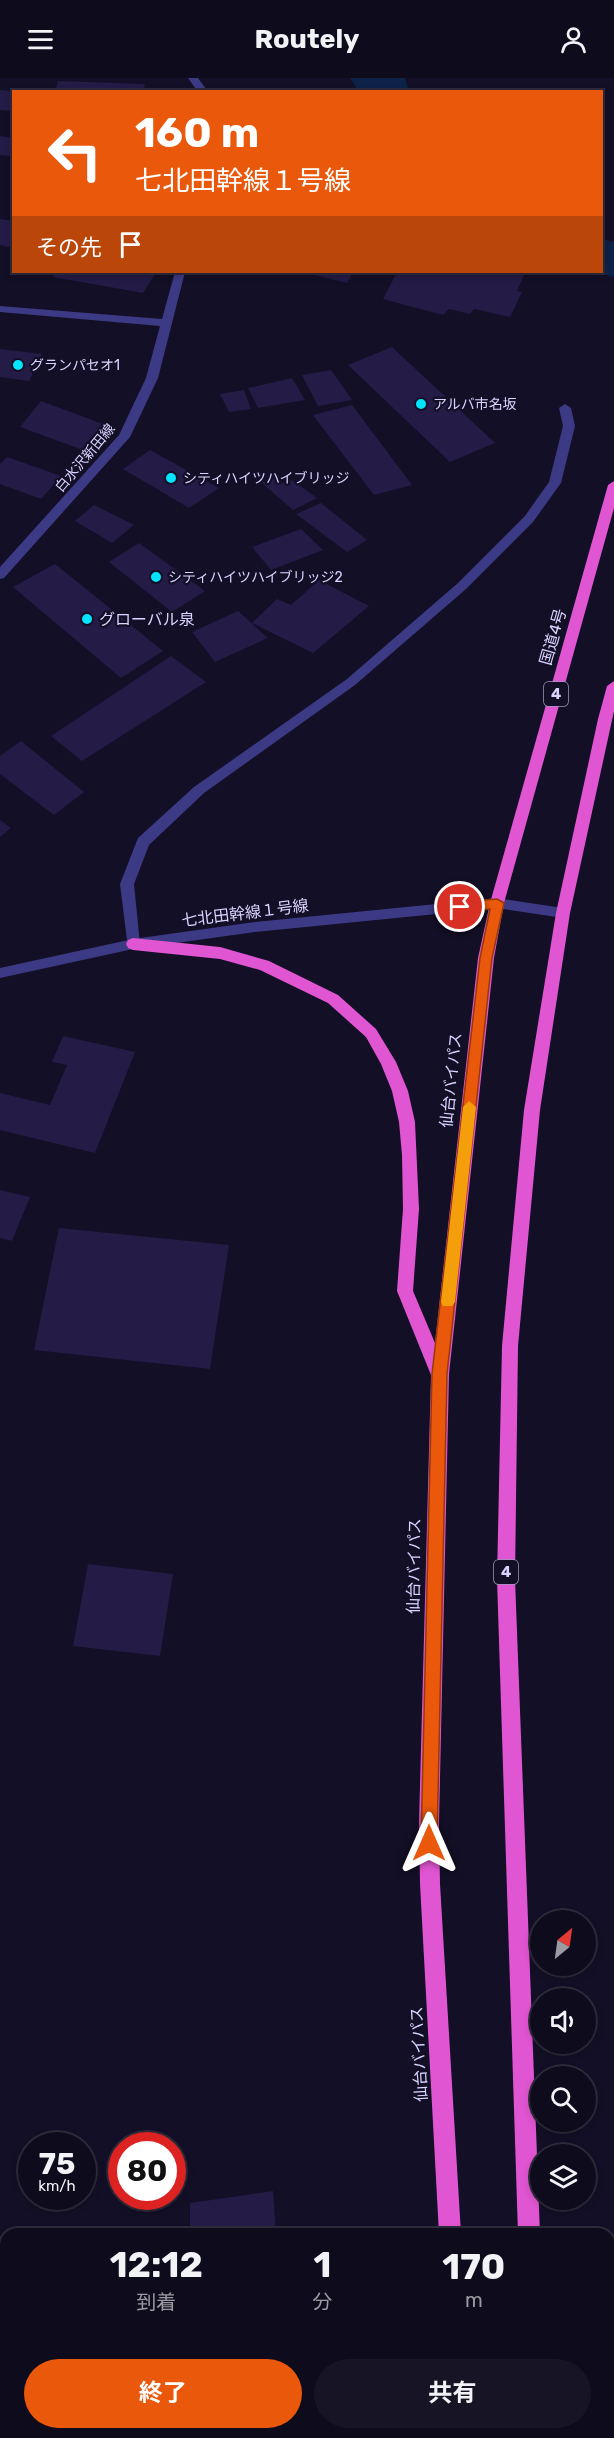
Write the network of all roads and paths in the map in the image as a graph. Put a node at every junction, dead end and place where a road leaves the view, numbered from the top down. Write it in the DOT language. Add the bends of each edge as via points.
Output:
graph roads {
  1 [pos="180,273"];
  2 [pos="0,309"];
  3 [pos="167,323"];
  4 [pos="565,408"];
  5 [pos="614,485"];
  6 [pos="0,575"];
  7 [pos="614,686"];
  8 [pos="497,903"];
  9 [pos="563,914"];
  10 [pos="133,944"];
  11 [pos="0,973"];
  12 [pos="440,1374"];
  13 [pos="450,2228"];
  14 [pos="529,2228"];
  1 -- 3 [label="street, 白水沢新田線"];
  2 -- 3 [label="street"];
  3 -- 6 [label="street, 白水沢新田線" via="152,378 124,437"];
  4 -- 10 [label="street" via="569,426 555,483 529,519 462,586 351,682 200,789 142,842 127,884"];
  5 -- 8 [label="highway, 国道4号 / 4"];
  7 -- 9 [label="highway, 4"];
  8 -- 9 [label="street, 七北田幹線１号線"];
  8 -- 10 [label="street, 七北田幹線１号線" via="255,927"];
  8 -- 12 [label="highway, 仙台バイパス / 4" via="486,958"];
  9 -- 14 [label="highway, 4" via="532,1110 510,1346 506,1579"];
  10 -- 11 [label="street, 七北田幹線１号線"];
  10 -- 12 [label="highway" via="220,953 264,965 333,999 371,1034 388,1062 407,1122 411,1209 405,1291"];
  12 -- 13 [label="highway, 仙台バイパス / 4" via="429,1823"];
}
